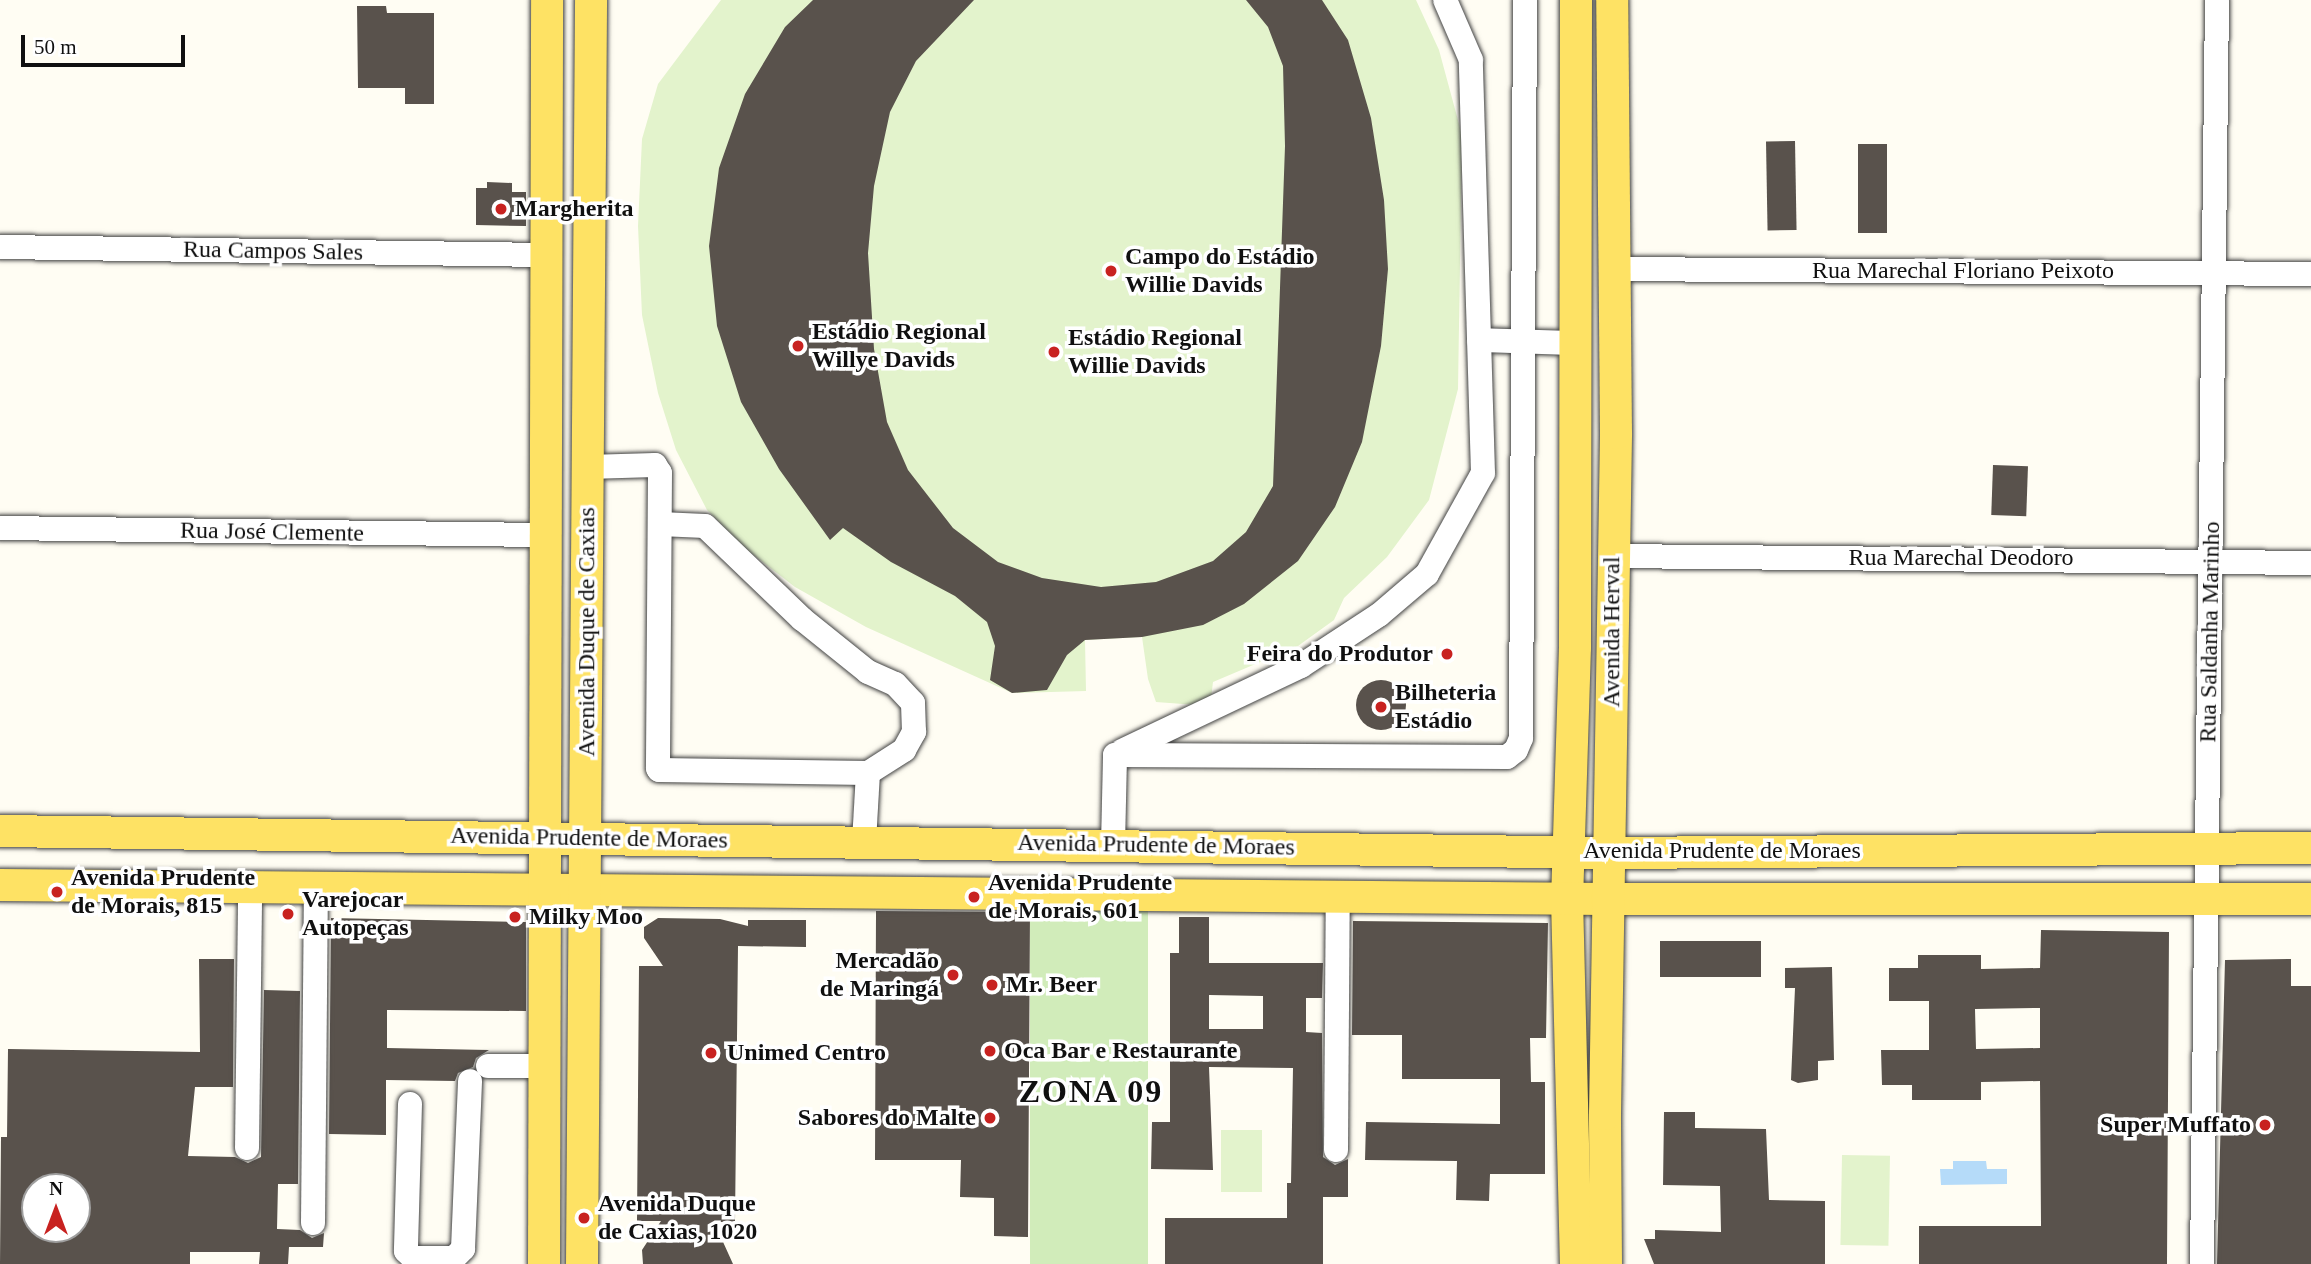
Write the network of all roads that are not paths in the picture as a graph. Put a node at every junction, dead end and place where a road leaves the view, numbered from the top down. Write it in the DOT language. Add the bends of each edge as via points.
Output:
graph roads {
  1 [pos="547,0"];
  2 [pos="591,0"];
  3 [pos="1576,0"];
  4 [pos="1612,0"];
  5 [pos="2217,0"];
  6 [pos="1449,9"];
  7 [pos="1525,9"];
  8 [pos="1575,177"];
  9 [pos="1614,213"];
  10 [pos="0,247"];
  11 [pos="546,255"];
  12 [pos="1614,269"];
  13 [pos="2214,272"];
  14 [pos="2311,274"];
  15 [pos="1479,340"];
  16 [pos="1523,340"];
  17 [pos="1575,343"];
  18 [pos="1616,433"];
  19 [pos="589,467"];
  20 [pos="1574,488"];
  21 [pos="660,524"];
  22 [pos="0,528"];
  23 [pos="544,536"];
  24 [pos="1611,556"];
  25 [pos="2211,559"];
  26 [pos="2311,563"];
  27 [pos="1575,647"];
  28 [pos="1614,697"];
  29 [pos="1115,755"];
  30 [pos="868,773"];
  31 [pos="0,831"];
  32 [pos="542,837"];
  33 [pos="586,839"];
  34 [pos="864,842"];
  35 [pos="1113,845"];
  36 [pos="2208,847"];
  37 [pos="2311,848"];
  38 [pos="1570,851"];
  39 [pos="1608,853"];
  40 [pos="0,885"];
  41 [pos="250,887"];
  42 [pos="316,888"];
  43 [pos="543,890"];
  44 [pos="585,890"];
  45 [pos="1338,895"];
  46 [pos="1567,898"];
  47 [pos="2207,898"];
  48 [pos="1607,899"];
  49 [pos="2311,899"];
  50 [pos="543,1066"];
  51 [pos="410,1104"];
  52 [pos="1605,1114"];
  53 [pos="1572,1146"];
  54 [pos="247,1148"];
  55 [pos="1336,1150"];
  56 [pos="313,1223"];
  57 [pos="544,1264"];
  58 [pos="582,1264"];
  59 [pos="1576,1264"];
  60 [pos="1606,1264"];
  61 [pos="2203,1264"];
  1 -- 11 [label="main road, Avenida Duque de Caxias"];
  2 -- 19 [label="main road, Avenida Duque de Caxias"];
  3 -- 8 [label="main road, Avenida Herval"];
  4 -- 9 [label="main road, Avenida Herval"];
  5 -- 13 [label="street, Rua Saldanha Marinho"];
  6 -- 15 [label="street" via="1471,60"];
  7 -- 16 [label="street"];
  8 -- 9 [label="main road"];
  8 -- 17 [label="main road, Avenida Herval"];
  9 -- 12 [label="main road, Avenida Herval"];
  10 -- 11 [label="street, Rua Campos Sales"];
  11 -- 23 [label="main road, Avenida Duque de Caxias"];
  12 -- 13 [label="street, Rua Marechal Floriano Peixoto"];
  12 -- 18 [label="main road, Avenida Herval"];
  13 -- 14 [label="street, Rua Marechal Floriano Peixoto"];
  13 -- 25 [label="street, Rua Saldanha Marinho"];
  15 -- 16 [label="street"];
  15 -- 29 [label="street" via="1483,473 1427,574 1379,615 1301,666"];
  16 -- 17 [label="street"];
  16 -- 29 [label="street" via="1521,738 1516,750 1507,757"];
  17 -- 20 [label="main road, Avenida Herval"];
  18 -- 20 [label="main road"];
  18 -- 24 [label="main road, Avenida Herval"];
  19 -- 21 [label="street" via="655,465 660,473"];
  19 -- 33 [label="main road, Avenida Duque de Caxias"];
  20 -- 27 [label="main road, Avenida Herval"];
  21 -- 30 [label="street" via="699,524 710,529 802,620 868,673 895,684 913,703 914,732 904,750"];
  21 -- 30 [label="street" via="659,770"];
  22 -- 23 [label="street, Rua José Clemente"];
  23 -- 32 [label="main road, Avenida Duque de Caxias"];
  24 -- 25 [label="street, Rua Marechal Deodoro"];
  24 -- 28 [label="main road, Avenida Herval"];
  25 -- 26 [label="street, Rua Marechal Deodoro"];
  25 -- 36 [label="street, Rua Saldanha Marinho"];
  27 -- 28 [label="main road"];
  27 -- 38 [label="main road, Avenida Herval"];
  28 -- 39 [label="main road, Avenida Herval"];
  29 -- 35 [label="street"];
  30 -- 34 [label="street"];
  31 -- 32 [label="main road, Avenida Prudente de Moraes"];
  32 -- 33 [label="main road, Avenida Prudente de Moraes"];
  32 -- 43 [label="main road, Avenida Duque de Caxias"];
  33 -- 34 [label="main road, Avenida Prudente de Moraes"];
  33 -- 44 [label="main road, Avenida Duque de Caxias"];
  34 -- 35 [label="main road, Avenida Prudente de Moraes"];
  35 -- 38 [label="main road, Avenida Prudente de Moraes"];
  36 -- 37 [label="main road, Avenida Prudente de Moraes"];
  36 -- 39 [label="main road, Avenida Prudente de Moraes"];
  36 -- 47 [label="street, Rua Saldanha Marinho"];
  38 -- 39 [label="main road, Avenida Prudente de Moraes"];
  38 -- 46 [label="main road, Avenida Herval"];
  39 -- 48 [label="main road, Avenida Herval"];
  40 -- 41 [label="main road, Avenida Prudente de Moraes"];
  41 -- 42 [label="main road, Avenida Prudente de Moraes"];
  41 -- 54 [label="street"];
  42 -- 43 [label="main road, Avenida Prudente de Moraes"];
  42 -- 56 [label="street"];
  43 -- 44 [label="main road, Avenida Prudente de Moraes"];
  43 -- 50 [label="main road, Avenida Duque de Caxias"];
  44 -- 45 [label="main road, Avenida Prudente de Moraes"];
  44 -- 58 [label="main road, Avenida Duque de Caxias"];
  45 -- 46 [label="main road, Avenida Prudente de Moraes"];
  45 -- 55 [label="street"];
  46 -- 48 [label="main road, Avenida Prudente de Moraes"];
  46 -- 53 [label="main road, Avenida Herval"];
  47 -- 48 [label="main road, Avenida Prudente de Moraes"];
  47 -- 49 [label="main road, Avenida Prudente de Moraes"];
  47 -- 61 [label="street, Rua Saldanha Marinho"];
  48 -- 52 [label="main road, Avenida Herval"];
  50 -- 51 [label="street" via="479,1073 463,1250 454,1258 413,1258 406,1251"];
  50 -- 57 [label="main road, Avenida Duque de Caxias"];
  52 -- 53 [label="main road"];
  52 -- 60 [label="main road, Avenida Herval"];
  53 -- 59 [label="main road, Avenida Herval"];
}
